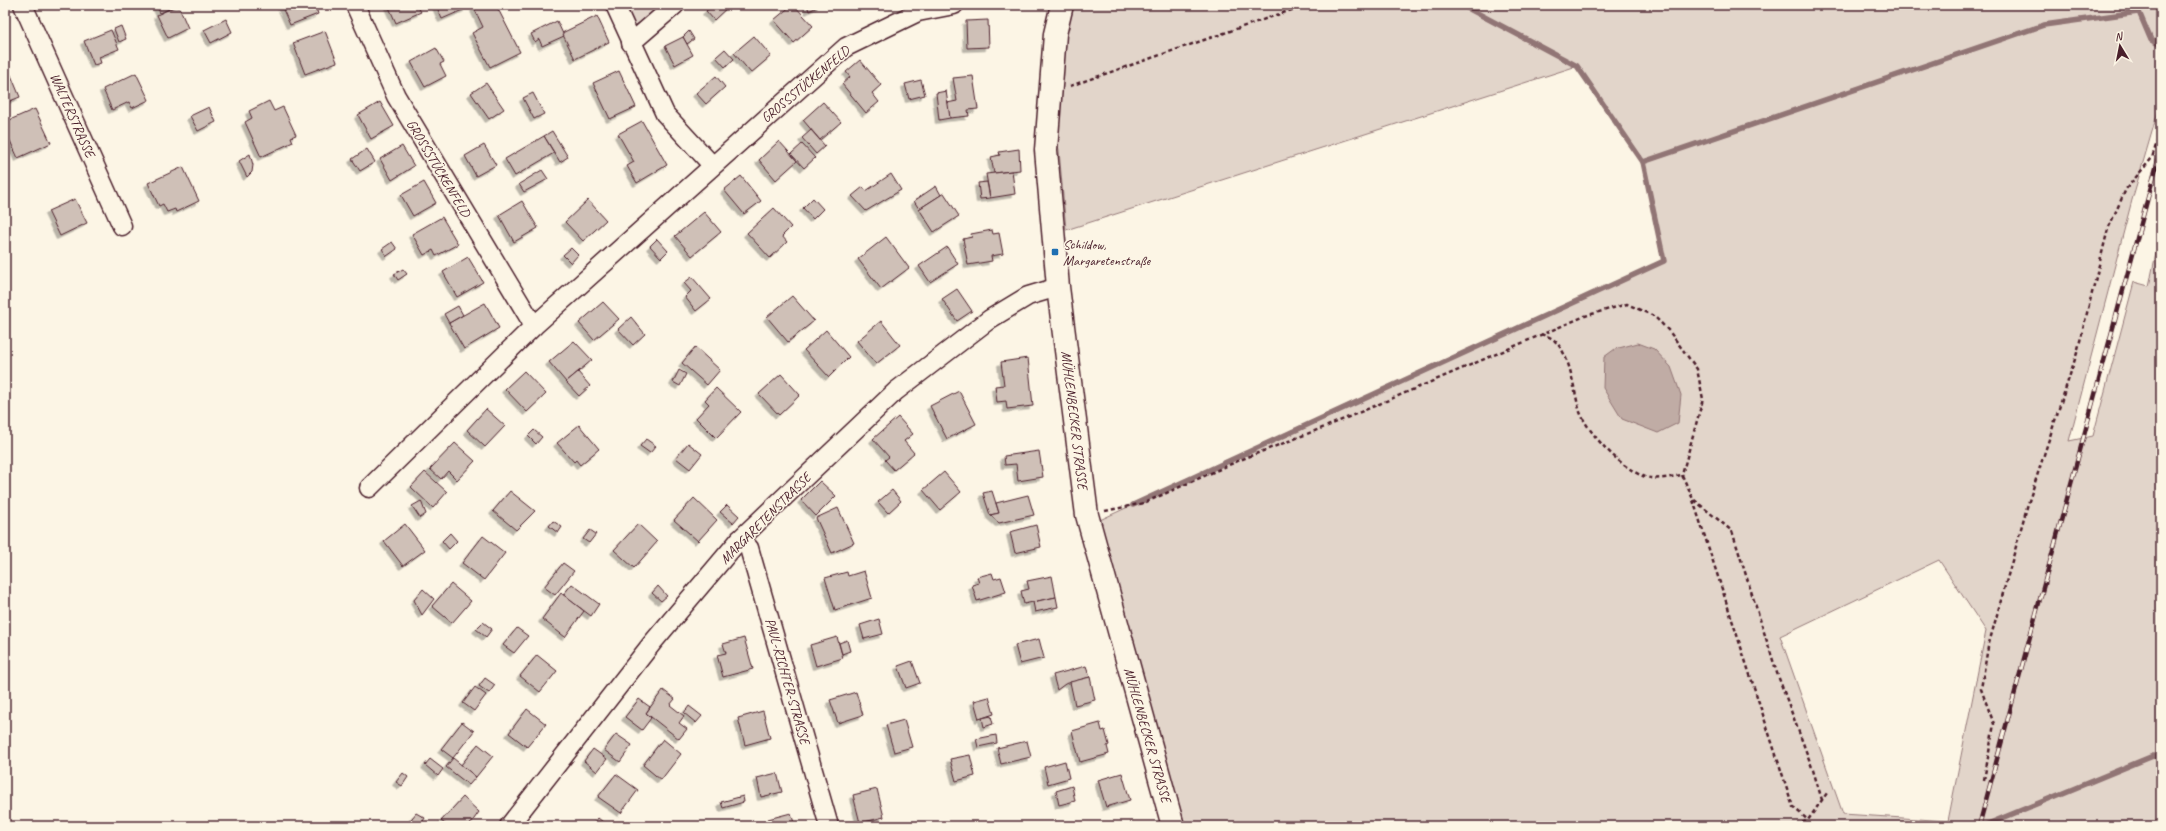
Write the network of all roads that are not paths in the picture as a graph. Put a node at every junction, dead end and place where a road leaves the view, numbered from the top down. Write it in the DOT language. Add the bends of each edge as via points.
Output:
graph roads {
  1 [pos="23,5"];
  2 [pos="355,5"];
  3 [pos="615,5"];
  4 [pos="675,5"];
  5 [pos="954,5"];
  6 [pos="1062,5"];
  7 [pos="631,43"];
  8 [pos="712,165"];
  9 [pos="122,226"];
  10 [pos="1058,287"];
  11 [pos="534,326"];
  12 [pos="369,488"];
  13 [pos="740,539"];
  14 [pos="509,826"];
  15 [pos="830,826"];
  16 [pos="1174,826"];
  1 -- 9 [label="street, WALTERSTRASSE"];
  2 -- 11 [label="street, GROSSSTÜCKENFELD" via="396,96"];
  3 -- 7 [label="street"];
  4 -- 7 [label="street"];
  5 -- 8 [label="street, GROSSSTÜCKENFELD" via="918,12 846,47"];
  6 -- 10 [label="main road, MÜHLENBECKER STRASSE" via="1055,34 1046,150"];
  7 -- 8 [label="street" via="665,114"];
  8 -- 11 [label="street, GROSSSTÜCKENFELD"];
  10 -- 13 [label="street, MARGARETENSTRASSE" via="1028,296 990,319 896,391"];
  10 -- 16 [label="main road, MÜHLENBECKER STRASSE" via="1087,515"];
  11 -- 12 [label="street, GROSSSTÜCKENFELD"];
  13 -- 14 [label="street, MARGARETENSTRASSE" via="653,642"];
  13 -- 15 [label="street, PAUL-RICHTER-STRASSE" via="749,548"];
}
